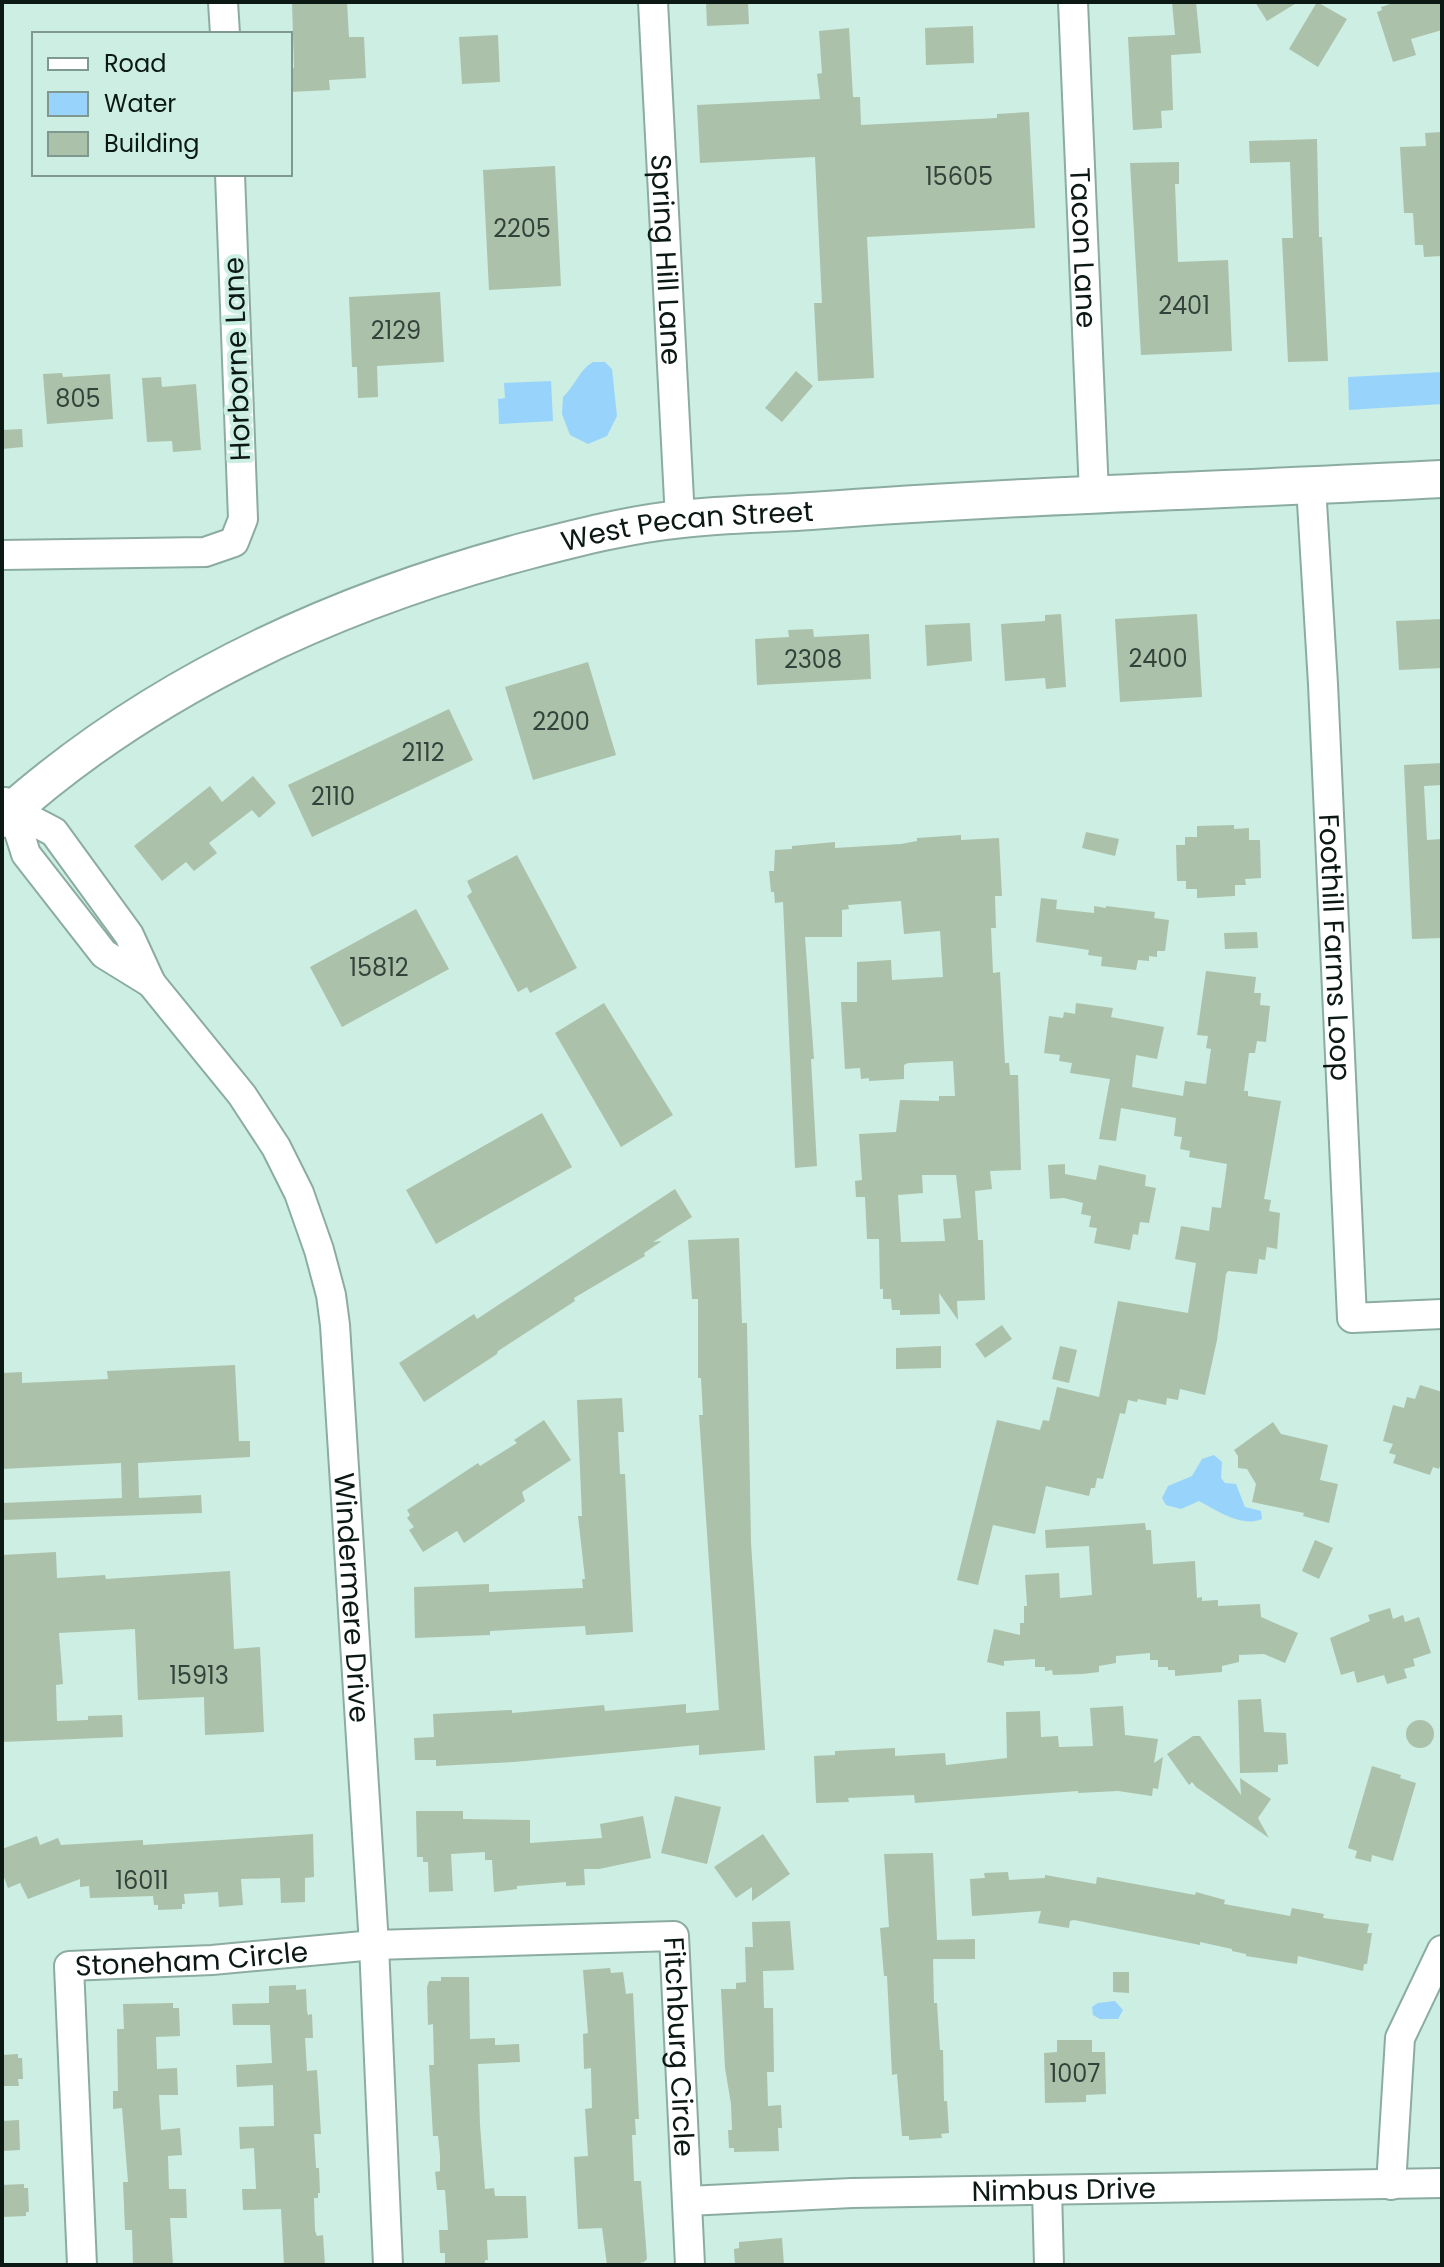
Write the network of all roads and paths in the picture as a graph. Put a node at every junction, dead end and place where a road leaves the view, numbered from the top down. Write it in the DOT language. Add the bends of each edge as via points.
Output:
graph roads {
  1 [pos="223,2"];
  2 [pos="653,2"];
  3 [pos="1073,2"];
  4 [pos="225,32"];
  5 [pos="230,176"];
  6 [pos="1442,479"];
  7 [pos="1311,486"];
  8 [pos="1094,494"];
  9 [pos="680,519"];
  10 [pos="2,555"];
  11 [pos="5,809"];
  12 [pos="1442,1314"];
  13 [pos="374,1945"];
  14 [pos="1442,1950"];
  15 [pos="1442,2183"];
  16 [pos="1391,2185"];
  17 [pos="1047,2190"];
  18 [pos="688,2201"];
  19 [pos="82,2265"];
  20 [pos="388,2265"];
  21 [pos="690,2265"];
  22 [pos="1049,2265"];
  1 -- 4 [label="street"];
  2 -- 9 [label="street, Spring Hill Lane"];
  3 -- 8 [label="street, Tacon Lane"];
  5 -- 10 [label="street, Horborne Lane" via="243,519 234,542 205,552"];
  6 -- 7 [label="main road, West Pecan Street"];
  7 -- 8 [label="main road, West Pecan Street"];
  7 -- 12 [label="street, Foothill Farms Loop" via="1352,1318"];
  8 -- 9 [label="main road, West Pecan Street"];
  9 -- 11 [label="main road, West Pecan Street" via="563,541 451,571 263,646 171,695"];
  11 -- 13 [label="street, Windermere Drive" via="26,854 104,954 151,983 242,1095 276,1147 309,1221 331,1295"];
  13 -- 18 [label="street, Fitchburg Circle" via="674,1936"];
  13 -- 19 [label="street, Stoneham Circle" via="69,1966"];
  13 -- 20 [label="street, Windermere Drive"];
  14 -- 16 [label="street" via="1400,2038"];
  15 -- 16 [label="street, Nimbus Drive"];
  16 -- 17 [label="street, Nimbus Drive"];
  17 -- 18 [label="street, Nimbus Drive"];
  17 -- 22 [label="street"];
  18 -- 21 [label="street, Fitchburg Circle"];
}
